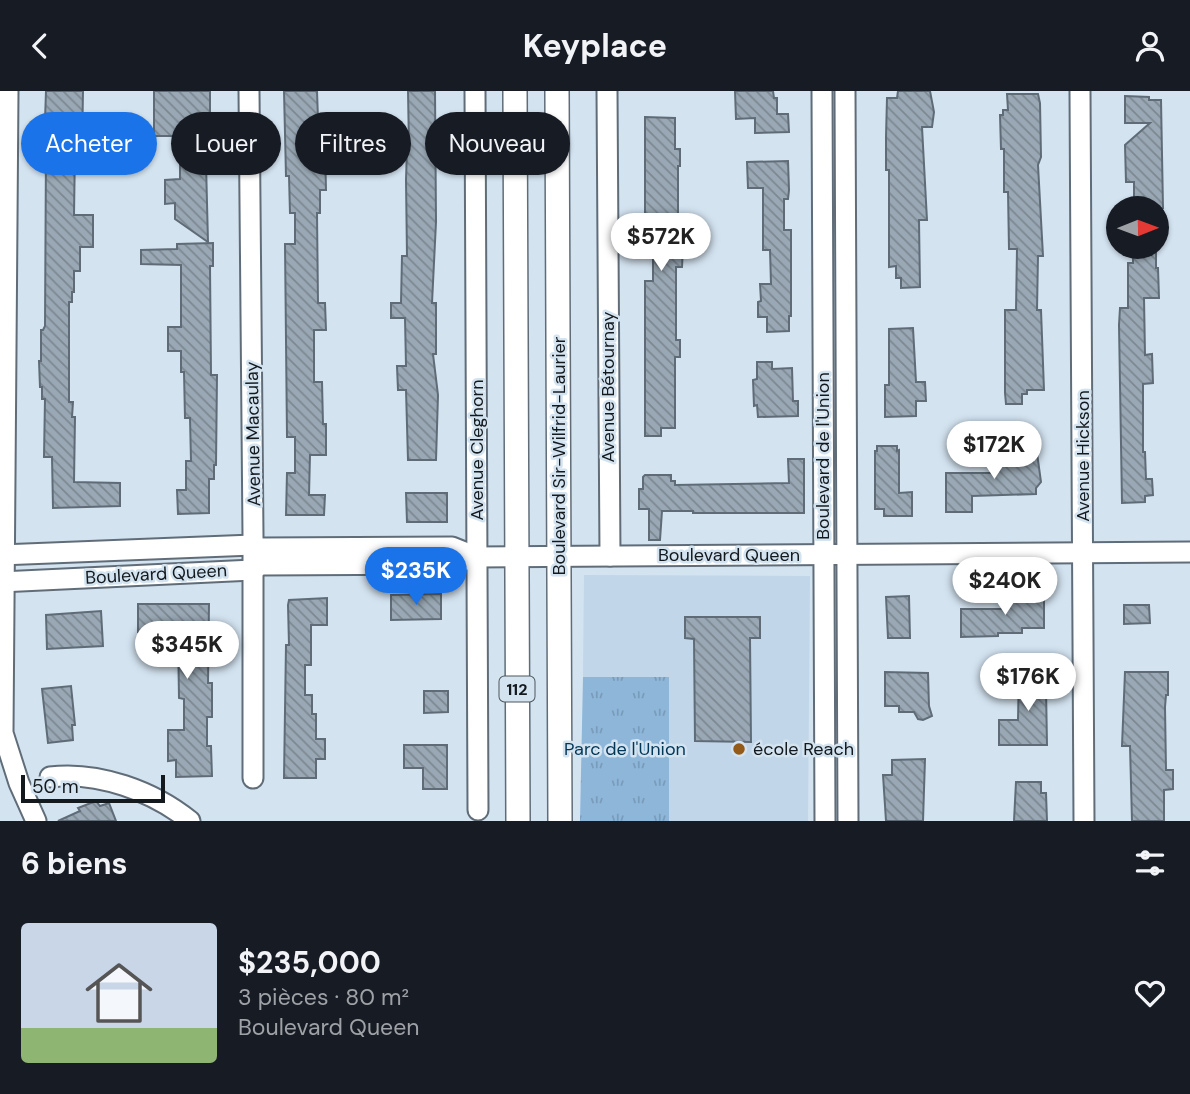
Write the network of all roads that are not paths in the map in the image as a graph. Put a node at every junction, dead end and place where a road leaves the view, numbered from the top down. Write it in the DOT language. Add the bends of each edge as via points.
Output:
graph roads {
  1 [pos="8,91"];
  2 [pos="249,91"];
  3 [pos="475,91"];
  4 [pos="515,91"];
  5 [pos="557,91"];
  6 [pos="607,91"];
  7 [pos="822,91"];
  8 [pos="845,91"];
  9 [pos="1080,91"];
  10 [pos="253,545"];
  11 [pos="1190,552"];
  12 [pos="1084,553"];
  13 [pos="2,554"];
  14 [pos="823,555"];
  15 [pos="846,555"];
  16 [pos="560,556"];
  17 [pos="610,556"];
  18 [pos="477,557"];
  19 [pos="517,557"];
  20 [pos="253,570"];
  21 [pos="2,581"];
  22 [pos="50,777"];
  23 [pos="253,778"];
  24 [pos="478,810"];
  25 [pos="36,821"];
  26 [pos="190,821"];
  27 [pos="518,821"];
  28 [pos="560,821"];
  29 [pos="825,821"];
  30 [pos="848,821"];
  31 [pos="1084,821"];
  1 -- 13 [label="street"];
  2 -- 10 [label="street, Avenue Macaulay"];
  3 -- 18 [label="street, Avenue Cleghorn"];
  4 -- 19 [label="main road, 112"];
  5 -- 16 [label="main road, Boulevard Sir-Wilfrid-Laurier / 112"];
  6 -- 17 [label="street, Avenue Bétournay"];
  7 -- 14 [label="street, Boulevard de l'Union"];
  8 -- 15 [label="street, Boulevard de l'Union"];
  9 -- 12 [label="street, Avenue Hickson"];
  10 -- 13 [label="street, Boulevard Queen"];
  10 -- 18 [label="street, Boulevard Queen" via="452,547"];
  10 -- 20 [label="street, Avenue Macaulay"];
  11 -- 12 [label="street, Boulevard Queen"];
  12 -- 15 [label="street, Boulevard Queen"];
  12 -- 31 [label="street, Avenue Hickson"];
  13 -- 21 [label="street"];
  14 -- 15 [label="street, Boulevard Queen"];
  14 -- 17 [label="street, Boulevard Queen"];
  14 -- 29 [label="street, Boulevard de l'Union"];
  15 -- 30 [label="street, Boulevard de l'Union"];
  16 -- 17 [label="street, Boulevard Queen"];
  16 -- 19 [label="street, Boulevard Queen"];
  16 -- 28 [label="main road, Boulevard Sir-Wilfrid-Laurier / 112"];
  18 -- 19 [label="street, Boulevard Queen"];
  18 -- 20 [label="street, Boulevard Queen" via="453,564 261,565"];
  18 -- 24 [label="street, Avenue Cleghorn"];
  19 -- 27 [label="main road, 112"];
  20 -- 21 [label="street, Boulevard Queen"];
  20 -- 23 [label="street, Avenue Macaulay"];
  21 -- 25 [label="street" via="3,733"];
  22 -- 26 [label="street" via="102,779 152,797"];
}
